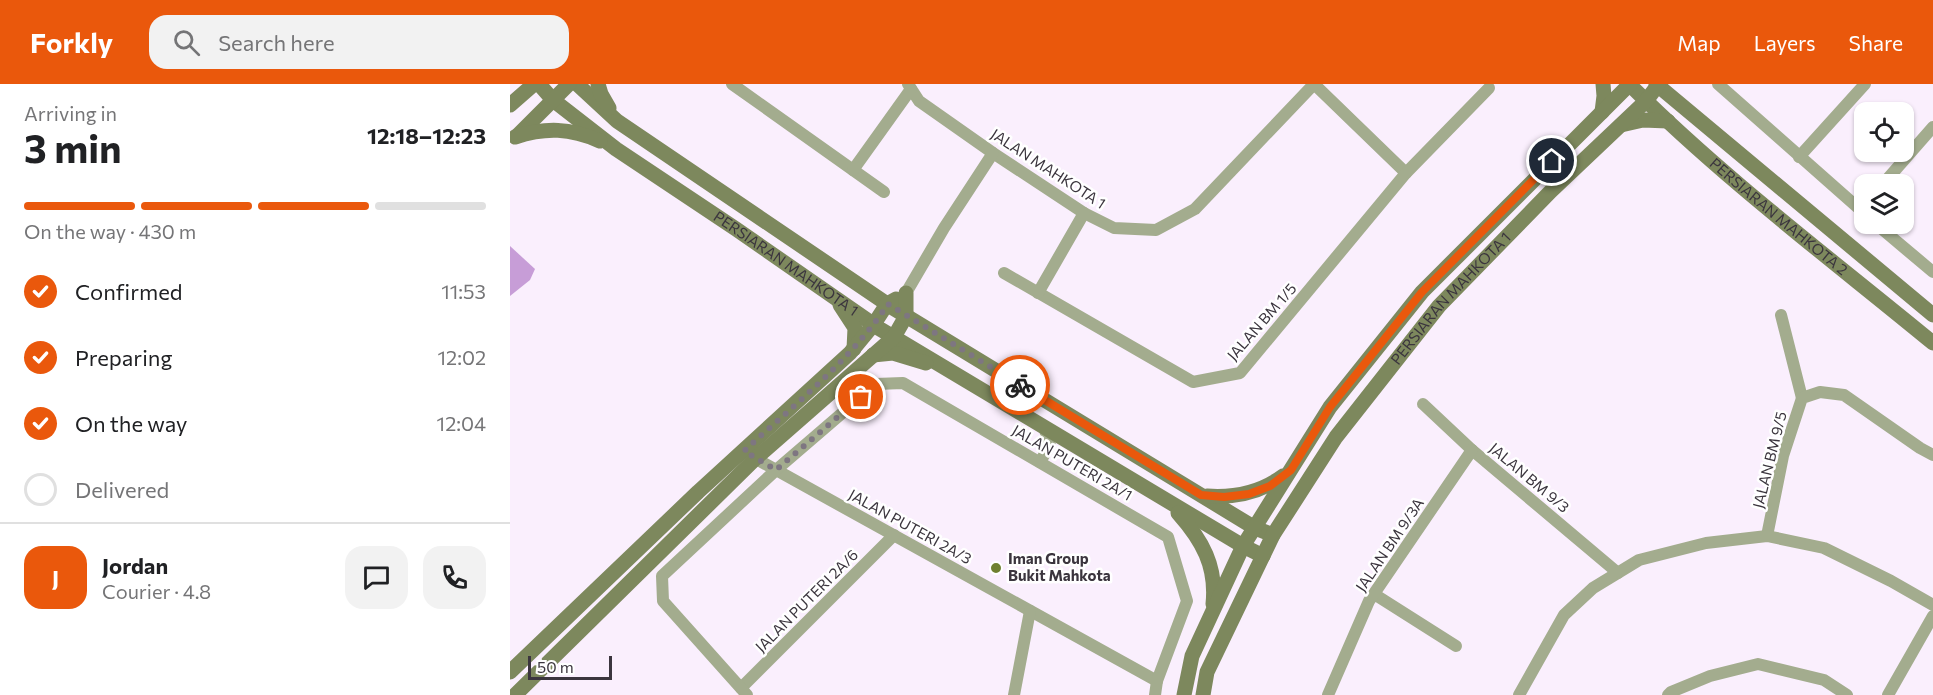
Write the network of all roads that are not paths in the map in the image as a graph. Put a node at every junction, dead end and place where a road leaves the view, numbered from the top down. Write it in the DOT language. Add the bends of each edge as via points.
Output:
graph roads {
  1 [pos="534,84"];
  2 [pos="539,84"];
  3 [pos="569,84"];
  4 [pos="577,84"];
  5 [pos="598,84"];
  6 [pos="732,84"];
  7 [pos="1314,84"];
  8 [pos="1603,84"];
  9 [pos="1630,84"];
  10 [pos="1718,84"];
  11 [pos="1865,84"];
  12 [pos="1657,85"];
  13 [pos="909,86"];
  14 [pos="1490,88"];
  15 [pos="553,100"];
  16 [pos="1646,101"];
  17 [pos="510,105"];
  18 [pos="1602,112"];
  19 [pos="617,121"];
  20 [pos="1668,121"];
  21 [pos="1621,125"];
  22 [pos="1933,128"];
  23 [pos="513,139"];
  24 [pos="616,149"];
  25 [pos="993,153"];
  26 [pos="1799,157"];
  27 [pos="853,170"];
  28 [pos="1406,173"];
  29 [pos="1892,174"];
  30 [pos="884,192"];
  31 [pos="1854,203"];
  32 [pos="1084,213"];
  33 [pos="1889,234"];
  34 [pos="1930,265"];
  35 [pos="1004,273"];
  36 [pos="906,293"];
  37 [pos="1038,293"];
  38 [pos="834,297"];
  39 [pos="888,304"];
  40 [pos="1781,315"];
  41 [pos="1933,315"];
  42 [pos="906,316"];
  43 [pos="874,324"];
  44 [pos="894,337"];
  45 [pos="1933,343"];
  46 [pos="854,349"];
  47 [pos="873,355"];
  48 [pos="949,370"];
  49 [pos="1802,398"];
  50 [pos="1423,404"];
  51 [pos="1044,427"];
  52 [pos="1050,445"];
  53 [pos="1080,448"];
  54 [pos="1472,450"];
  55 [pos="749,455"];
  56 [pos="1933,455"];
  57 [pos="1040,462"];
  58 [pos="776,470"];
  59 [pos="1291,470"];
  60 [pos="1201,495"];
  61 [pos="1166,500"];
  62 [pos="1255,528"];
  63 [pos="894,535"];
  64 [pos="1273,536"];
  65 [pos="1767,536"];
  66 [pos="1243,546"];
  67 [pos="1263,556"];
  68 [pos="1618,573"];
  69 [pos="1374,594"];
  70 [pos="1933,605"];
  71 [pos="1030,611"];
  72 [pos="1212,613"];
  73 [pos="1933,616"];
  74 [pos="1456,646"];
  75 [pos="510,672"];
  76 [pos="1157,681"];
  77 [pos="744,692"];
  78 [pos="515,695"];
  79 [pos="1014,695"];
  80 [pos="1155,695"];
  81 [pos="1184,695"];
  82 [pos="1203,695"];
  83 [pos="1328,695"];
  84 [pos="1519,695"];
  85 [pos="1668,695"];
  86 [pos="1847,695"];
  87 [pos="1888,695"];
  1 -- 17 [label="street"];
  2 -- 15 [label="street, PERSIARAN MAHKOTA 1"];
  3 -- 15 [label="street"];
  4 -- 19 [label="street, PERSIARAN MAHKOTA 1"];
  5 -- 19 [label="street"];
  6 -- 27 [label="street"];
  7 -- 28 [label="street"];
  7 -- 32 [label="street, JALAN MAHKOTA 1" via="1196,209 1156,230 1114,228"];
  8 -- 18 [label="street"];
  9 -- 16 [label="street, PERSIARAN MAHKOTA 2"];
  9 -- 18 [label="street, PERSIARAN MAHKOTA 1"];
  10 -- 26 [label="street"];
  11 -- 26 [label="street"];
  12 -- 16 [label="street, PERSIARAN MAHKOTA 1"];
  12 -- 41 [label="street, PERSIARAN MAHKOTA 2"];
  13 -- 25 [label="street, JALAN MAHKOTA 1" via="919,101"];
  13 -- 27 [label="street"];
  14 -- 28 [label="street, JALAN BM 1/5"];
  15 -- 23 [label="street"];
  15 -- 24 [label="street, PERSIARAN MAHKOTA 1"];
  16 -- 20 [label="street, PERSIARAN MAHKOTA 2"];
  16 -- 21 [label="street, PERSIARAN MAHKOTA 1"];
  18 -- 59 [label="street, PERSIARAN MAHKOTA 1" via="1422,292 1330,407"];
  19 -- 39 [label="street, PERSIARAN MAHKOTA 1"];
  20 -- 21 [label="street" via="1643,120"];
  20 -- 45 [label="street, PERSIARAN MAHKOTA 2"];
  21 -- 64 [label="street, PERSIARAN MAHKOTA 1" via="1439,306 1336,437"];
  22 -- 29 [label="street"];
  23 -- 24 [label="street" via="536,131 556,130 574,132"];
  24 -- 38 [label="street, PERSIARAN MAHKOTA 1"];
  25 -- 32 [label="street, JALAN MAHKOTA 1"];
  25 -- 36 [label="street"];
  26 -- 31 [label="street"];
  27 -- 30 [label="street"];
  28 -- 37 [label="street, JALAN BM 1/5" via="1240,373 1193,382"];
  32 -- 37 [label="street"];
  33 -- 34 [label="street"];
  35 -- 37 [label="street, JALAN BM 1/5"];
  36 -- 39 [label="street"];
  36 -- 42 [label="street"];
  38 -- 43 [label="street, PERSIARAN MAHKOTA 1"];
  38 -- 46 [label="street" via="855,328"];
  39 -- 42 [label="street, PERSIARAN MAHKOTA 1"];
  39 -- 43 [label="street"];
  40 -- 49 [label="street"];
  42 -- 44 [label="street"];
  42 -- 60 [label="street, PERSIARAN MAHKOTA 1"];
  43 -- 44 [label="street, PERSIARAN MAHKOTA 1"];
  43 -- 46 [label="street"];
  44 -- 47 [label="street"];
  44 -- 48 [label="street, PERSIARAN MAHKOTA 1"];
  46 -- 55 [label="street"];
  47 -- 48 [label="street" via="893,353"];
  47 -- 55 [label="street"];
  48 -- 51 [label="street, PERSIARAN MAHKOTA 1"];
  49 -- 56 [label="street, JALAN BM 9/5" via="1820,392 1844,394"];
  49 -- 65 [label="street, JALAN BM 9/5" via="1783,456"];
  50 -- 54 [label="street, JALAN BM 9/3"];
  51 -- 52 [label="street"];
  51 -- 53 [label="street, PERSIARAN MAHKOTA 1"];
  52 -- 53 [label="street"];
  52 -- 57 [label="street"];
  53 -- 61 [label="street, PERSIARAN MAHKOTA 1"];
  54 -- 68 [label="street, JALAN BM 9/3"];
  54 -- 69 [label="street, JALAN BM 9/3A"];
  55 -- 58 [label="street, JALAN PUTERI 2A/3"];
  55 -- 75 [label="street"];
  55 -- 78 [label="street"];
  57 -- 58 [label="street, JALAN PUTERI 2A/1" via="903,383 876,384"];
  57 -- 76 [label="street, JALAN PUTERI 2A/1" via="1168,537 1187,601"];
  58 -- 63 [label="street, JALAN PUTERI 2A/3"];
  58 -- 77 [label="street, JALAN PUTERI 2A/1" via="662,576 663,601"];
  59 -- 60 [label="street" via="1270,486 1249,494"];
  59 -- 62 [label="street, PERSIARAN MAHKOTA 1"];
  60 -- 62 [label="street, PERSIARAN MAHKOTA 1"];
  61 -- 66 [label="street, PERSIARAN MAHKOTA 1"];
  61 -- 72 [label="street" via="1205,548 1215,586"];
  62 -- 64 [label="street, PERSIARAN MAHKOTA 1"];
  62 -- 66 [label="street, PERSIARAN MAHKOTA 1"];
  63 -- 71 [label="street, JALAN PUTERI 2A/3"];
  63 -- 77 [label="street, JALAN PUTERI 2A/6"];
  64 -- 67 [label="street, PERSIARAN MAHKOTA 1"];
  65 -- 68 [label="street" via="1706,543 1639,560"];
  65 -- 70 [label="street" via="1824,548"];
  66 -- 67 [label="street, PERSIARAN MAHKOTA 1"];
  66 -- 72 [label="street, PERSIARAN MAHKOTA 1"];
  67 -- 82 [label="street, PERSIARAN MAHKOTA 1" via="1207,672"];
  68 -- 84 [label="street" via="1593,588 1564,615"];
  69 -- 74 [label="street"];
  69 -- 83 [label="street, JALAN BM 9/3A"];
  71 -- 76 [label="street, JALAN PUTERI 2A/3"];
  71 -- 79 [label="street"];
  72 -- 81 [label="street, PERSIARAN MAHKOTA 1" via="1192,656"];
  73 -- 87 [label="street"];
  76 -- 80 [label="street, JALAN PUTERI 2A/1"];
  85 -- 86 [label="street" via="1710,676 1758,664 1824,680"];
}
